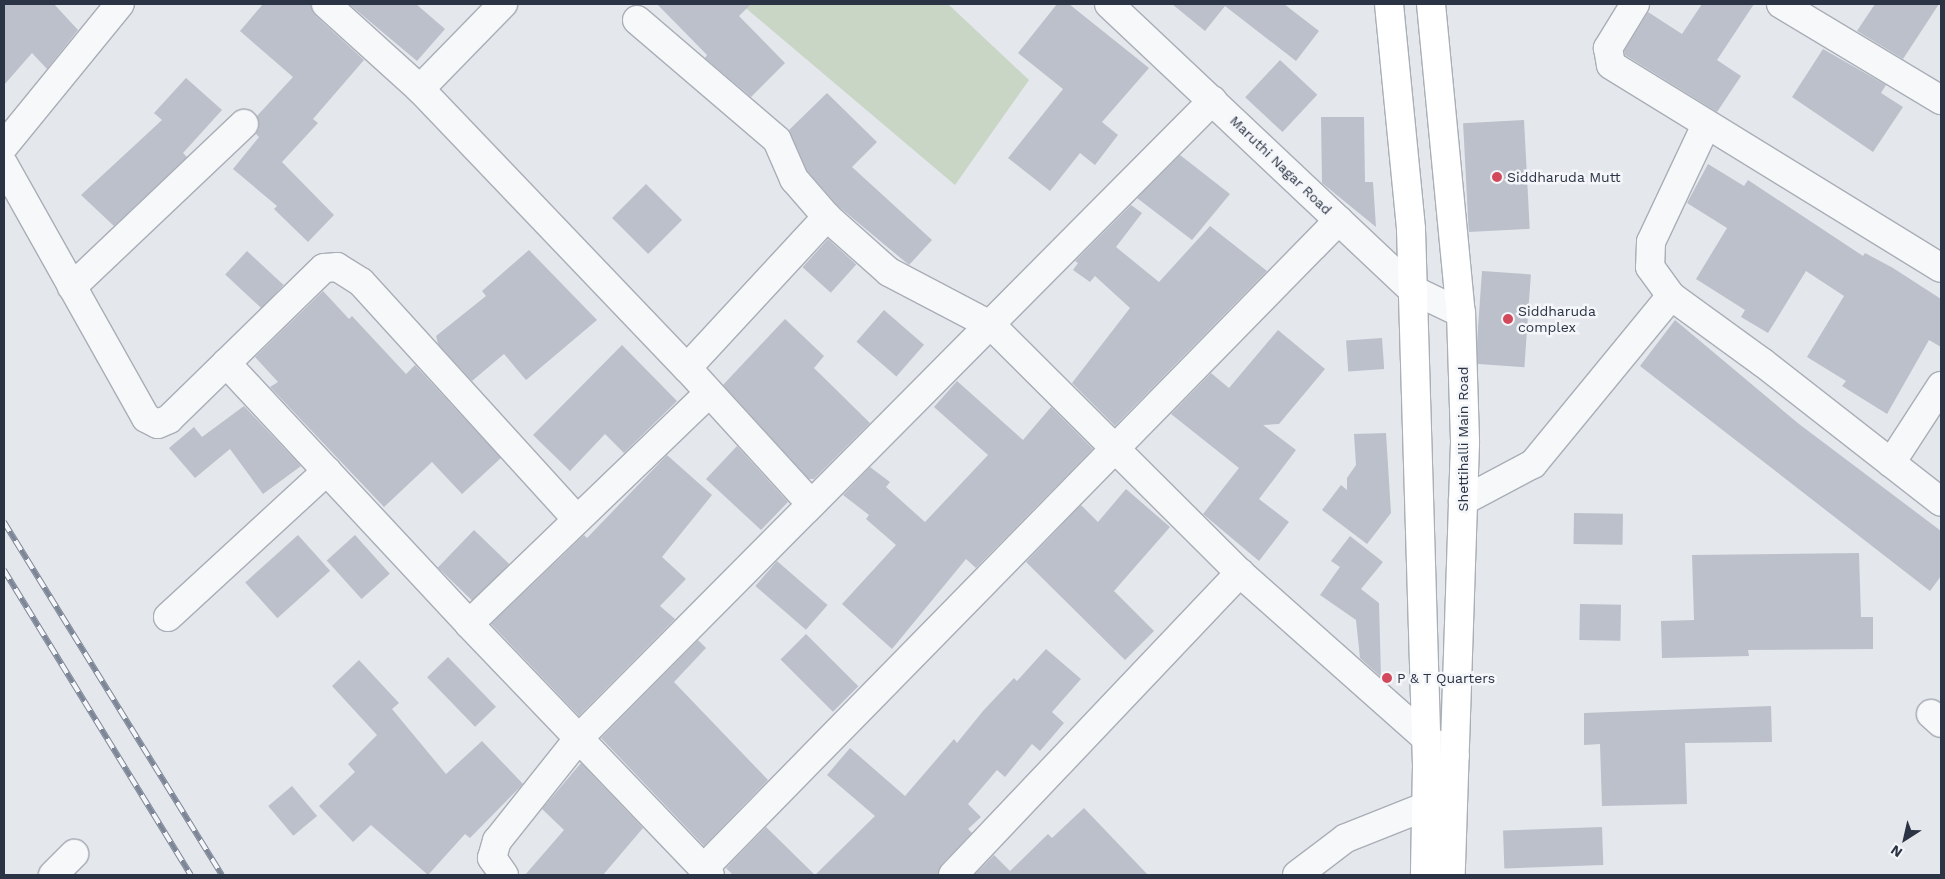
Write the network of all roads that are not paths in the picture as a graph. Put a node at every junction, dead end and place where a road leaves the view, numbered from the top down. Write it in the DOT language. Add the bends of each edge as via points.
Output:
graph roads {
  1 [pos="120,4"];
  2 [pos="326,4"];
  3 [pos="503,4"];
  4 [pos="1109,4"];
  5 [pos="1389,4"];
  6 [pos="1431,4"];
  7 [pos="1635,4"];
  8 [pos="1781,4"];
  9 [pos="637,20"];
  10 [pos="420,89"];
  11 [pos="1213,100"];
  12 [pos="1941,100"];
  13 [pos="244,124"];
  14 [pos="1706,125"];
  15 [pos="4,146"];
  16 [pos="4,165"];
  17 [pos="828,217"];
  18 [pos="1339,220"];
  19 [pos="1941,268"];
  20 [pos="72,288"];
  21 [pos="1413,290"];
  22 [pos="1671,296"];
  23 [pos="1461,313"];
  24 [pos="992,326"];
  25 [pos="226,363"];
  26 [pos="687,368"];
  27 [pos="1941,386"];
  28 [pos="709,393"];
  29 [pos="1116,448"];
  30 [pos="1891,463"];
  31 [pos="327,471"];
  32 [pos="1463,501"];
  33 [pos="1941,502"];
  34 [pos="811,504"];
  35 [pos="577,519"];
  36 [pos="1240,573"];
  37 [pos="168,616"];
  38 [pos="469,624"];
  39 [pos="579,738"];
  40 [pos="1426,738"];
  41 [pos="1455,756"];
  42 [pos="1427,806"];
  43 [pos="74,854"];
  44 [pos="707,872"];
  45 [pos="53,875"];
  46 [pos="504,875"];
  47 [pos="953,875"];
  48 [pos="1297,875"];
  49 [pos="1425,875"];
  50 [pos="1450,875"];
  1 -- 15 [label="street"];
  2 -- 10 [label="street"];
  3 -- 10 [label="street"];
  4 -- 11 [label="street, Maruthi Nagar Road"];
  5 -- 21 [label="main road"];
  6 -- 23 [label="main road, Shettihalli Main Road"];
  7 -- 14 [label="street" via="1608,48 1611,65"];
  8 -- 12 [label="street"];
  9 -- 17 [label="street" via="777,140 794,179"];
  10 -- 26 [label="street"];
  11 -- 18 [label="street, Maruthi Nagar Road"];
  11 -- 24 [label="street"];
  13 -- 20 [label="street"];
  14 -- 19 [label="street"];
  14 -- 22 [label="street" via="1651,242 1650,267"];
  16 -- 20 [label="street"];
  17 -- 24 [label="street" via="889,272"];
  17 -- 26 [label="street"];
  18 -- 21 [label="street, Maruthi Nagar Road"];
  18 -- 29 [label="street"];
  20 -- 25 [label="street" via="146,418 158,424 169,419"];
  21 -- 23 [label="street, Maruthi Nagar Road"];
  21 -- 40 [label="main road"];
  22 -- 30 [label="street"];
  22 -- 32 [label="street" via="1533,464"];
  23 -- 32 [label="main road, Shettihalli Main Road"];
  24 -- 29 [label="street"];
  24 -- 34 [label="street"];
  25 -- 31 [label="street"];
  25 -- 35 [label="street" via="324,268 348,272"];
  26 -- 28 [label="street"];
  27 -- 30 [label="street"];
  28 -- 34 [label="street"];
  28 -- 35 [label="street"];
  29 -- 36 [label="street"];
  29 -- 44 [label="street"];
  30 -- 33 [label="street"];
  31 -- 37 [label="street"];
  31 -- 38 [label="street"];
  32 -- 41 [label="main road, Shettihalli Main Road"];
  34 -- 39 [label="street"];
  35 -- 38 [label="street"];
  36 -- 40 [label="street"];
  36 -- 47 [label="street"];
  38 -- 39 [label="street"];
  39 -- 44 [label="street"];
  39 -- 46 [label="street" via="496,841 492,858"];
  40 -- 41 [label="street"];
  40 -- 42 [label="main road"];
  41 -- 50 [label="main road, Shettihalli Main Road"];
  42 -- 48 [label="street" via="1346,838"];
  42 -- 49 [label="main road"];
  43 -- 45 [label="street"];
}
